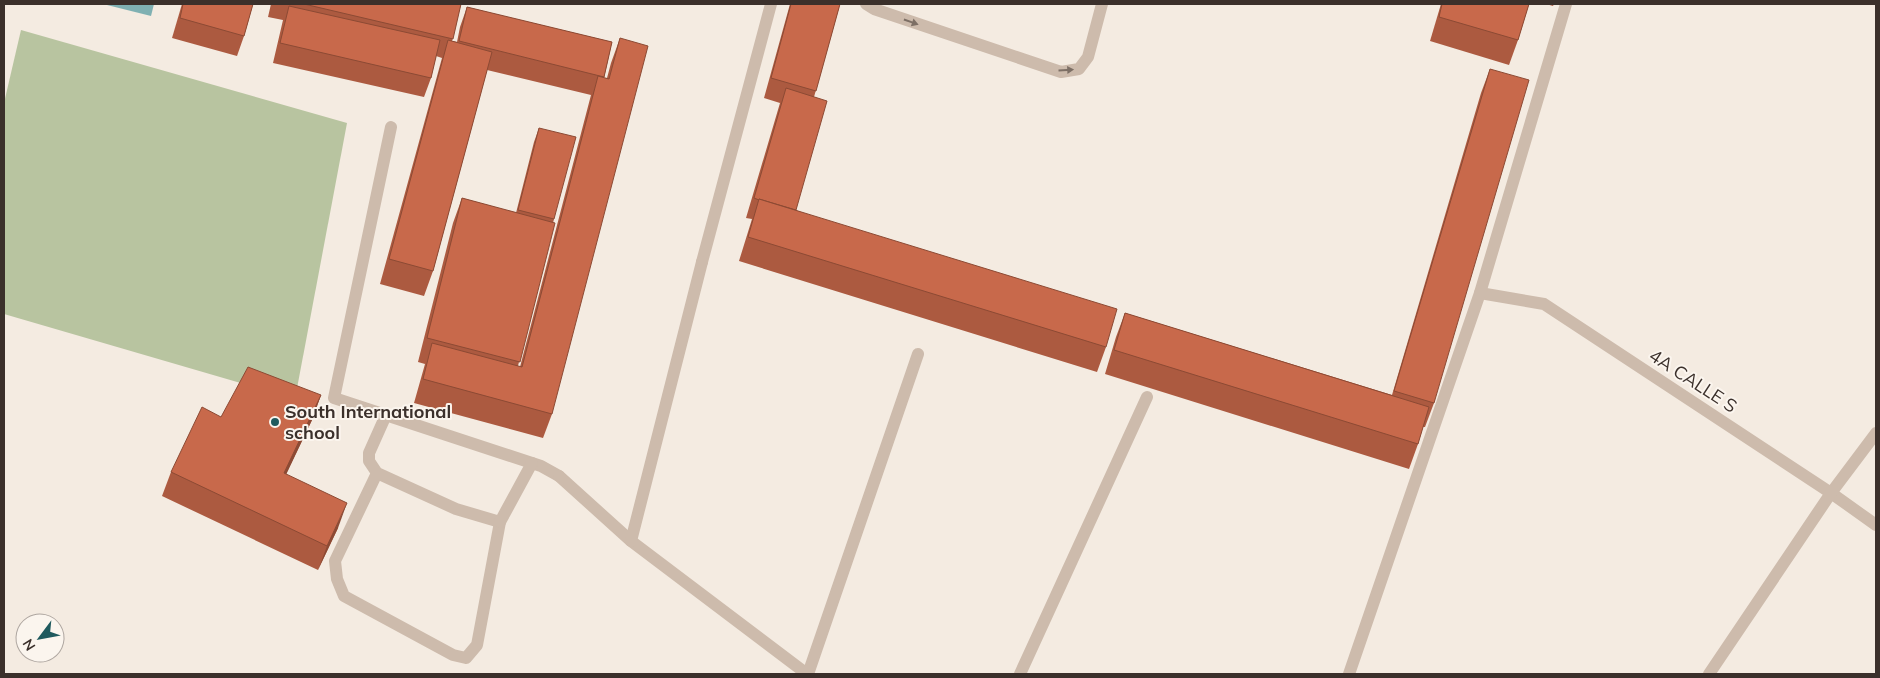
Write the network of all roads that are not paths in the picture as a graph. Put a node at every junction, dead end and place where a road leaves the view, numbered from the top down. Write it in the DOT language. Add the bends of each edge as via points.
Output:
graph roads {
  1 [pos="771,4"];
  2 [pos="866,4"];
  3 [pos="1102,4"];
  4 [pos="1566,4"];
  5 [pos="391,127"];
  6 [pos="1480,293"];
  7 [pos="918,354"];
  8 [pos="1147,397"];
  9 [pos="386,415"];
  10 [pos="1876,433"];
  11 [pos="532,463"];
  12 [pos="377,473"];
  13 [pos="1831,493"];
  14 [pos="500,522"];
  15 [pos="1876,525"];
  16 [pos="631,541"];
  17 [pos="808,674"];
  18 [pos="1020,674"];
  19 [pos="1348,674"];
  20 [pos="1709,674"];
  1 -- 16 [label="street"];
  2 -- 3 [label="street, one-way" via="1061,72 1079,69 1088,57"];
  4 -- 6 [label="street"];
  5 -- 9 [label="street" via="334,398"];
  6 -- 13 [label="street, 4A CALLE S" via="1544,304"];
  6 -- 19 [label="street"];
  7 -- 17 [label="street"];
  8 -- 18 [label="street"];
  9 -- 11 [label="street"];
  9 -- 12 [label="street" via="369,453 369,461"];
  10 -- 13 [label="street"];
  11 -- 14 [label="street"];
  11 -- 16 [label="street" via="559,476"];
  12 -- 14 [label="street" via="456,509"];
  12 -- 14 [label="street" via="336,561 337,579 344,596 466,658 477,645"];
  13 -- 15 [label="street, 4A CALLE S"];
  13 -- 20 [label="street"];
  16 -- 17 [label="street"];
}
